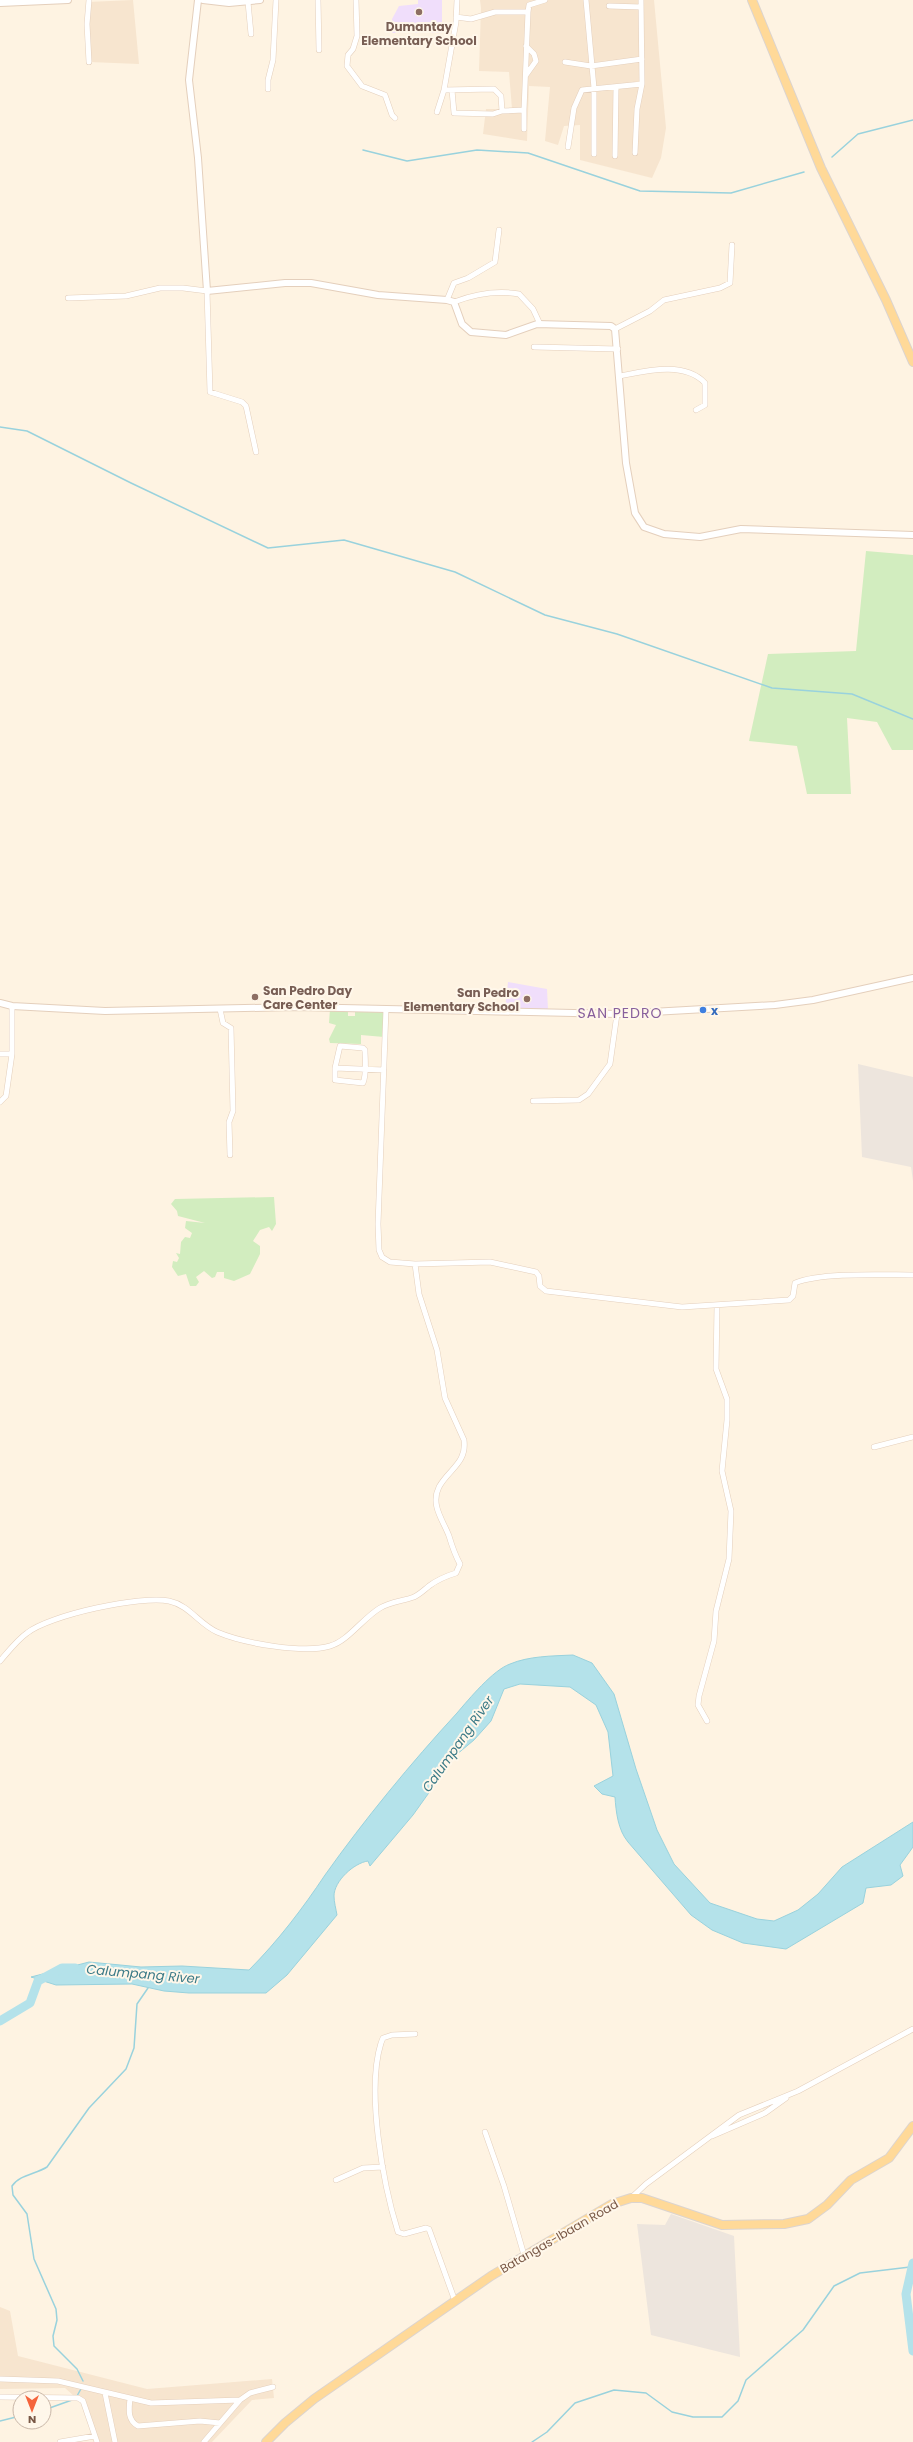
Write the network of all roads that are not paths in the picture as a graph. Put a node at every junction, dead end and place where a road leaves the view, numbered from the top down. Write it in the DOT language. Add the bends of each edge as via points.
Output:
graph roads {
  1 [pos="68,0"];
  2 [pos="89,0"];
  3 [pos="198,0"];
  4 [pos="203,0"];
  5 [pos="260,0"];
  6 [pos="276,0"];
  7 [pos="318,0"];
  8 [pos="356,0"];
  9 [pos="457,0"];
  10 [pos="545,0"];
  11 [pos="586,0"];
  12 [pos="641,0"];
  13 [pos="752,0"];
  14 [pos="229,2"];
  15 [pos="248,2"];
  16 [pos="0,3"];
  17 [pos="609,6"];
  18 [pos="641,6"];
  19 [pos="528,12"];
  20 [pos="456,17"];
  21 [pos="251,34"];
  22 [pos="526,46"];
  23 [pos="319,50"];
  24 [pos="642,60"];
  25 [pos="89,62"];
  26 [pos="565,62"];
  27 [pos="592,66"];
  28 [pos="526,75"];
  29 [pos="642,84"];
  30 [pos="594,88"];
  31 [pos="616,88"];
  32 [pos="268,89"];
  33 [pos="444,90"];
  34 [pos="452,90"];
  35 [pos="524,110"];
  36 [pos="502,111"];
  37 [pos="437,112"];
  38 [pos="395,118"];
  39 [pos="524,129"];
  40 [pos="568,147"];
  41 [pos="635,153"];
  42 [pos="594,154"];
  43 [pos="616,156"];
  44 [pos="499,230"];
  45 [pos="732,245"];
  46 [pos="207,291"];
  47 [pos="68,298"];
  48 [pos="447,300"];
  49 [pos="454,302"];
  50 [pos="540,324"];
  51 [pos="615,329"];
  52 [pos="534,347"];
  53 [pos="618,349"];
  54 [pos="913,362"];
  55 [pos="620,376"];
  56 [pos="696,410"];
  57 [pos="256,452"];
  58 [pos="913,535"];
  59 [pos="913,978"];
  60 [pos="0,1003"];
  61 [pos="12,1006"];
  62 [pos="220,1009"];
  63 [pos="386,1009"];
  64 [pos="617,1014"];
  65 [pos="0,1054"];
  66 [pos="12,1054"];
  67 [pos="335,1068"];
  68 [pos="364,1069"];
  69 [pos="384,1070"];
  70 [pos="534,1101"];
  71 [pos="0,1102"];
  72 [pos="230,1155"];
  73 [pos="415,1264"];
  74 [pos="913,1275"];
  75 [pos="717,1306"];
  76 [pos="913,1438"];
  77 [pos="874,1447"];
  78 [pos="0,1661"];
  79 [pos="706,1720"];
  80 [pos="913,2029"];
  81 [pos="415,2034"];
  82 [pos="792,2094"];
  83 [pos="913,2126"];
  84 [pos="485,2132"];
  85 [pos="708,2138"];
  86 [pos="383,2167"];
  87 [pos="336,2180"];
  88 [pos="631,2198"];
  89 [pos="524,2255"];
  90 [pos="455,2301"];
  91 [pos="0,2379"];
  92 [pos="273,2387"];
  93 [pos="105,2393"];
  94 [pos="0,2397"];
  95 [pos="130,2398"];
  96 [pos="240,2400"];
  97 [pos="220,2423"];
  98 [pos="95,2436"];
  99 [pos="60,2442"];
  100 [pos="97,2442"];
  101 [pos="115,2442"];
  102 [pos="204,2442"];
  103 [pos="266,2442"];
  1 -- 16 [label="street"];
  2 -- 25 [label="street"];
  3 -- 46 [label="street" via="189,80 198,158"];
  4 -- 14 [label="street"];
  5 -- 15 [label="street"];
  6 -- 32 [label="street" via="273,60"];
  7 -- 23 [label="street"];
  8 -- 38 [label="street" via="356,36 353,49 348,55 347,66 362,86 385,95"];
  9 -- 20 [label="street"];
  10 -- 19 [label="street" via="529,5"];
  11 -- 27 [label="street"];
  12 -- 18 [label="street"];
  13 -- 54 [label="main road" via="821,168 886,300"];
  14 -- 15 [label="street"];
  15 -- 21 [label="street"];
  17 -- 18 [label="street"];
  18 -- 24 [label="street"];
  19 -- 20 [label="street" via="495,12 471,19"];
  19 -- 22 [label="street"];
  20 -- 33 [label="street"];
  22 -- 28 [label="street"];
  22 -- 28 [label="street" via="536,58"];
  24 -- 27 [label="street"];
  24 -- 29 [label="street"];
  26 -- 27 [label="street"];
  27 -- 30 [label="street"];
  28 -- 35 [label="street"];
  29 -- 31 [label="street"];
  29 -- 41 [label="street" via="637,109"];
  30 -- 31 [label="street"];
  30 -- 40 [label="street" via="580,92 574,108"];
  30 -- 42 [label="street"];
  31 -- 43 [label="street"];
  33 -- 34 [label="street"];
  33 -- 37 [label="street"];
  34 -- 36 [label="street" via="494,90 501,96"];
  34 -- 36 [label="street" via="454,113 493,114"];
  35 -- 36 [label="street"];
  35 -- 39 [label="street"];
  44 -- 48 [label="street" via="495,262 454,283"];
  45 -- 51 [label="street" via="731,279 726,285 664,300 650,311"];
  46 -- 47 [label="street" via="160,288 126,296"];
  46 -- 48 [label="street" via="311,283 378,294"];
  46 -- 57 [label="street" via="210,392 242,402 246,406"];
  48 -- 49 [label="street"];
  49 -- 50 [label="street" via="492,292 519,294 532,308"];
  49 -- 50 [label="street" via="462,324 471,332 506,335"];
  50 -- 51 [label="street" via="598,325"];
  51 -- 53 [label="street"];
  52 -- 53 [label="street"];
  53 -- 55 [label="street"];
  55 -- 56 [label="street" via="660,370 696,375 705,383 706,399 705,405"];
  55 -- 58 [label="street" via="621,424 633,506 638,520 649,530 664,534 700,536 741,529"];
  59 -- 64 [label="street" via="813,1000 775,1005"];
  60 -- 61 [label="street"];
  61 -- 62 [label="street" via="105,1012"];
  61 -- 66 [label="street"];
  62 -- 63 [label="street"];
  62 -- 72 [label="street" via="223,1023 230,1028 233,1111 229,1122"];
  63 -- 64 [label="street"];
  63 -- 69 [label="street"];
  64 -- 70 [label="street" via="610,1064 588,1094 579,1100"];
  65 -- 66 [label="street"];
  66 -- 71 [label="street" via="6,1096"];
  67 -- 68 [label="street"];
  67 -- 68 [label="street" via="335,1080 363,1083"];
  67 -- 68 [label="street" via="340,1046 363,1048"];
  68 -- 69 [label="street"];
  69 -- 73 [label="street" via="379,1250 382,1257 390,1262"];
  73 -- 75 [label="street" via="490,1262 536,1272 540,1286 546,1291 682,1308"];
  73 -- 78 [label="street" via="419,1294 437,1350 445,1398 464,1440 465,1448 461,1461 439,1487 436,1497 436,1509 460,1564 456,1573 434,1583 414,1597 380,1608 356,1626 343,1640 330,1646 288,1648 241,1639 216,1632 187,1608 170,1601 153,1600 85,1610 40,1625 27,1633"];
  74 -- 75 [label="street" via="864,1275 797,1282 794,1285 794,1296 789,1300"];
  75 -- 79 [label="street" via="716,1368 727,1406 722,1471 731,1511 729,1559 716,1611 714,1641 699,1696 698,1705"];
  76 -- 77 [label="street"];
  80 -- 82 [label="street"];
  81 -- 86 [label="street" via="383,2038 379,2048 374,2098"];
  82 -- 85 [label="street" via="765,2113"];
  82 -- 85 [label="street" via="738,2115"];
  83 -- 88 [label="main road, Batangas-Ibaan Road" via="889,2158 851,2180 818,2213 808,2219 743,2226 722,2225 656,2202"];
  84 -- 89 [label="street"];
  85 -- 88 [label="street"];
  86 -- 87 [label="street" via="363,2168"];
  86 -- 90 [label="street" via="398,2232 404,2234 429,2229"];
  88 -- 89 [label="main road, Batangas-Ibaan Road" via="612,2204"];
  89 -- 90 [label="main road, Batangas-Ibaan Road"];
  90 -- 103 [label="main road, Batangas-Ibaan Road" via="311,2402"];
  91 -- 93 [label="street" via="58,2381"];
  92 -- 96 [label="street" via="250,2393"];
  93 -- 95 [label="street"];
  93 -- 101 [label="street"];
  94 -- 98 [label="street" via="78,2398 83,2401"];
  95 -- 96 [label="street" via="150,2403"];
  95 -- 97 [label="street" via="129,2414 133,2423 138,2426"];
  96 -- 97 [label="street"];
  97 -- 102 [label="street"];
  98 -- 99 [label="street"];
  98 -- 100 [label="street"];
}
